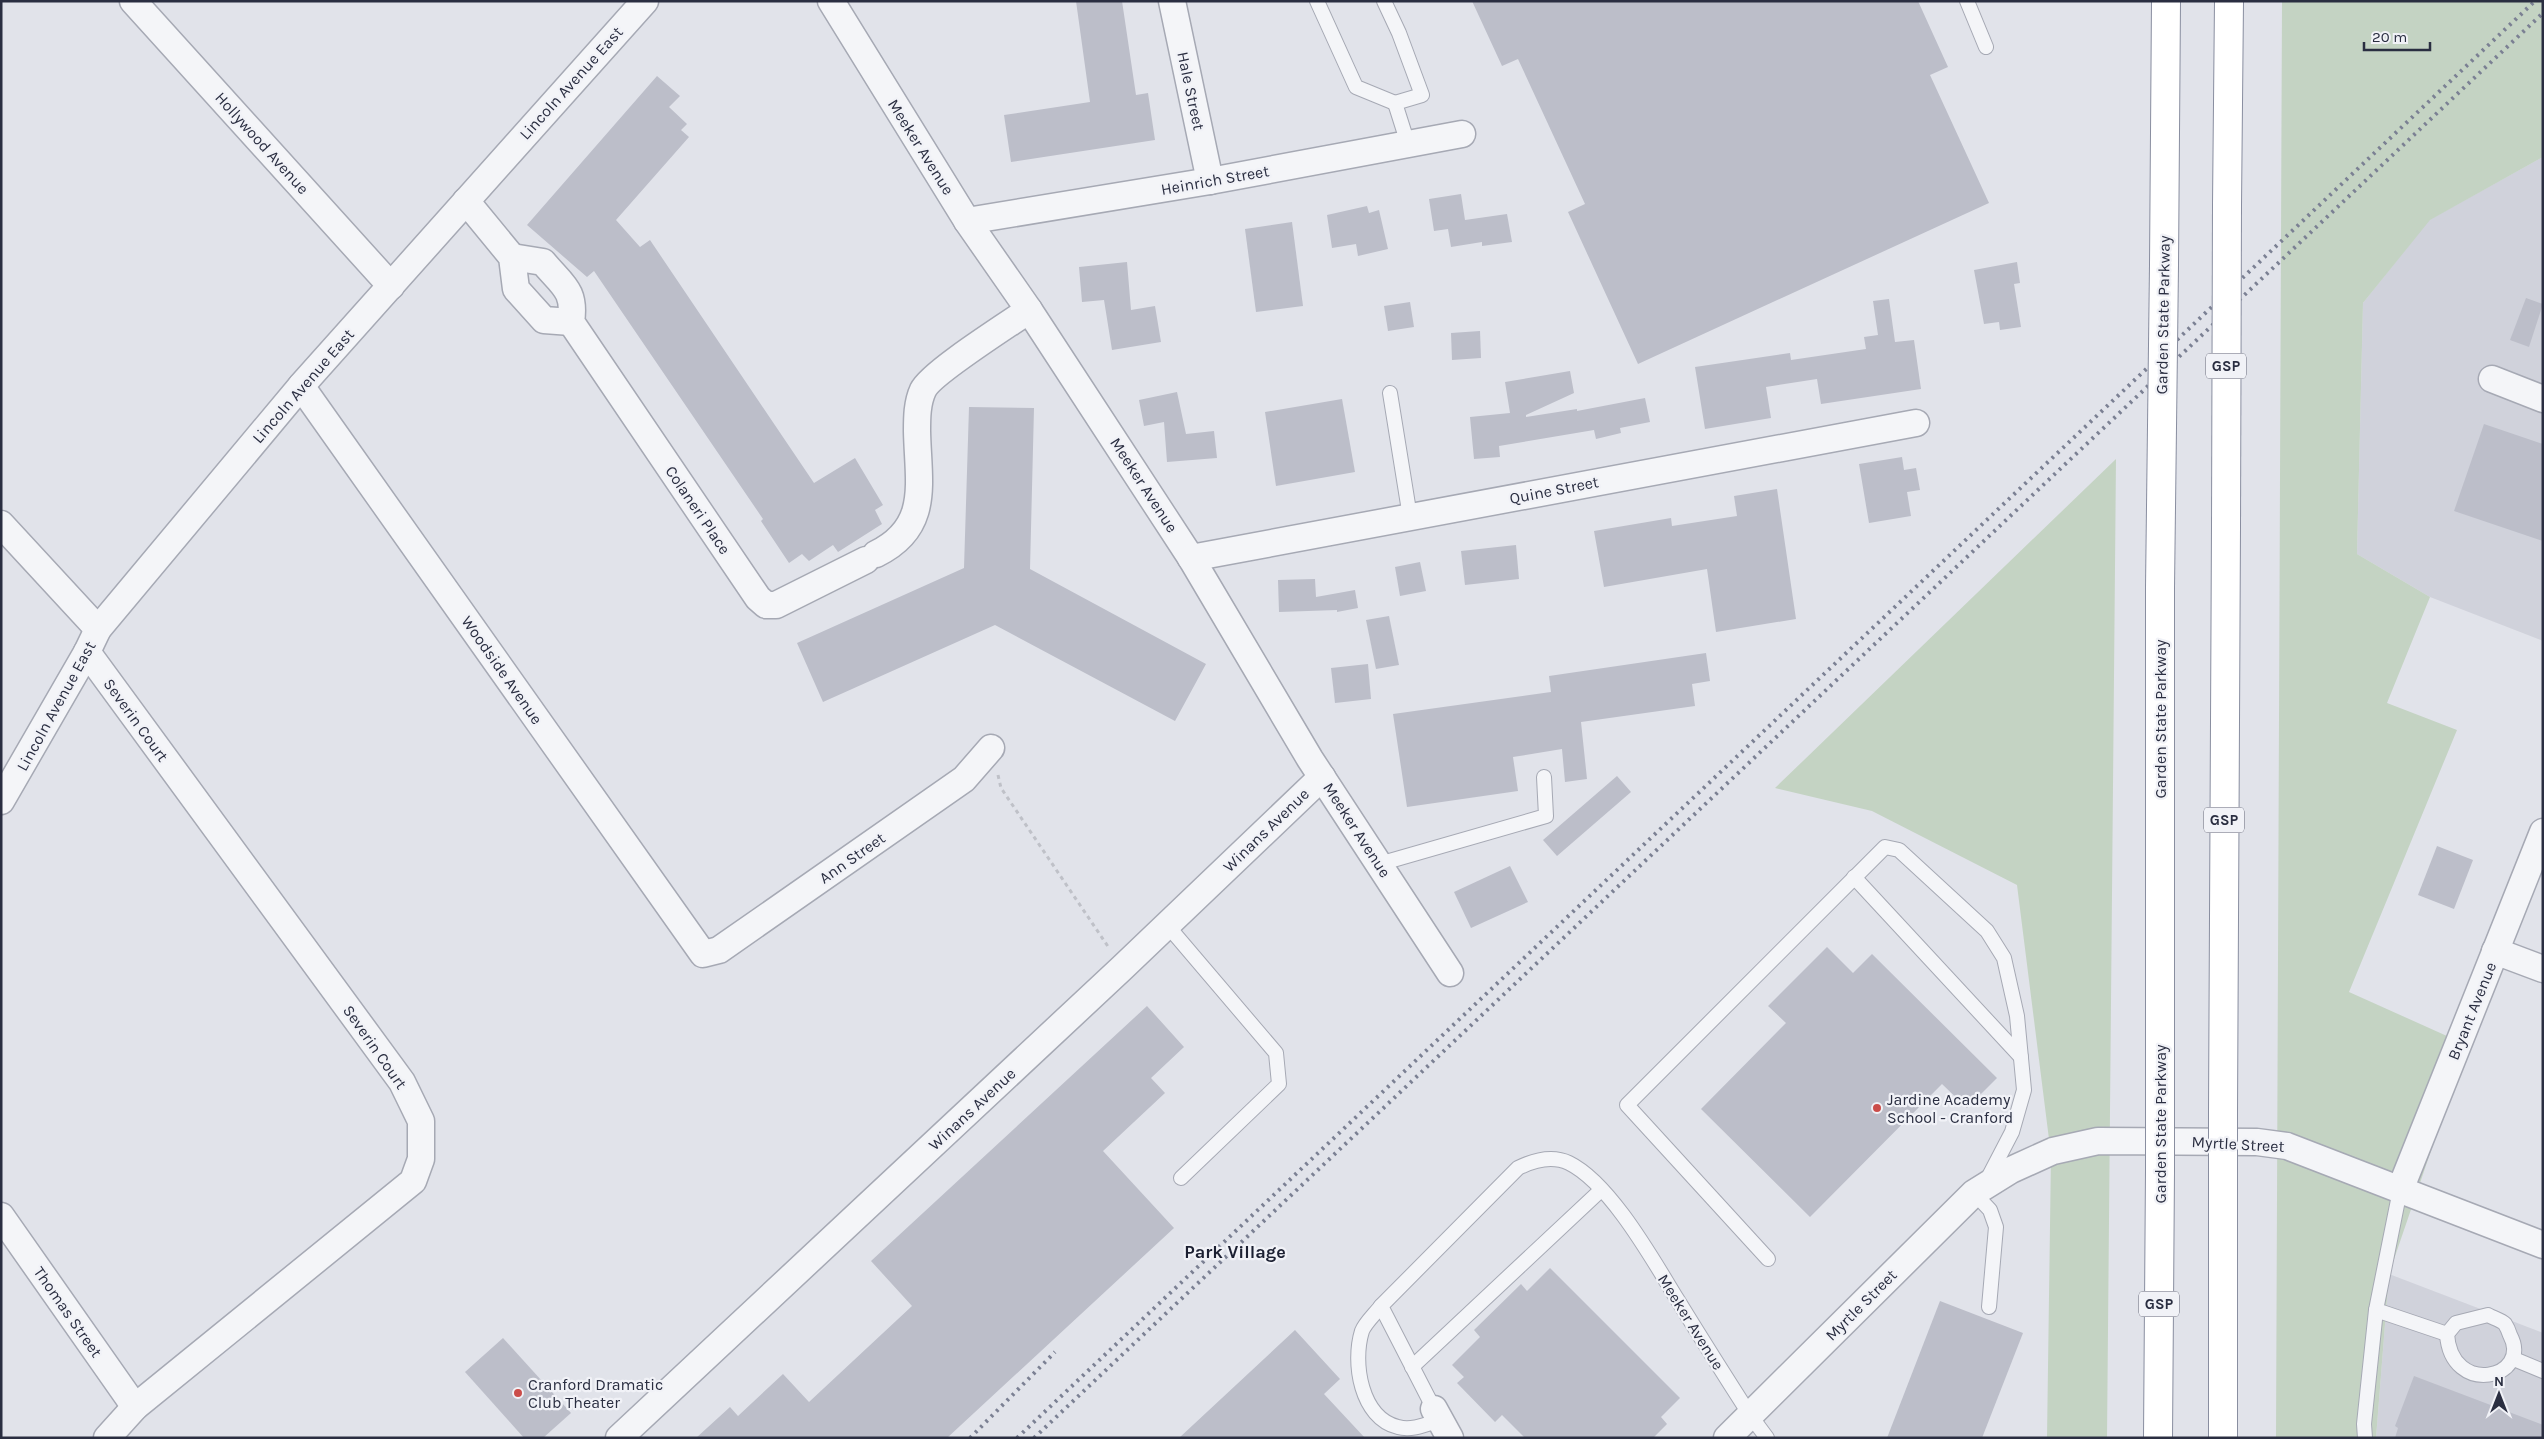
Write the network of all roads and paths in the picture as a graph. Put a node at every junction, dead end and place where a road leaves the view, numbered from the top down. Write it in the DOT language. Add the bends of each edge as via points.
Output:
graph roads {
  1 [pos="133,1"];
  2 [pos="645,1"];
  3 [pos="831,1"];
  4 [pos="1172,1"];
  5 [pos="1317,1"];
  6 [pos="1384,1"];
  7 [pos="1967,1"];
  8 [pos="2166,1"];
  9 [pos="2229,1"];
  10 [pos="1986,48"];
  11 [pos="1395,103"];
  12 [pos="1462,134"];
  13 [pos="1408,144"];
  14 [pos="1210,181"];
  15 [pos="466,201"];
  16 [pos="967,221"];
  17 [pos="512,257"];
  18 [pos="391,286"];
  19 [pos="1029,310"];
  20 [pos="570,322"];
  21 [pos="2492,379"];
  22 [pos="301,386"];
  23 [pos="1390,393"];
  24 [pos="2543,399"];
  25 [pos="1916,423"];
  26 [pos="1410,517"];
  27 [pos="1,524"];
  28 [pos="1191,558"];
  29 [pos="98,629"];
  30 [pos="87,652"];
  31 [pos="990,748"];
  32 [pos="1322,777"];
  33 [pos="1544,777"];
  34 [pos="1,801"];
  35 [pos="2543,832"];
  36 [pos="1379,864"];
  37 [pos="1854,877"];
  38 [pos="1166,925"];
  39 [pos="2496,951"];
  40 [pos="703,954"];
  41 [pos="1122,968"];
  42 [pos="2543,969"];
  43 [pos="1450,974"];
  44 [pos="2021,1057"];
  45 [pos="1181,1178"];
  46 [pos="1601,1190"];
  47 [pos="1979,1190"];
  48 [pos="2400,1190"];
  49 [pos="1,1216"];
  50 [pos="2543,1245"];
  51 [pos="1768,1259"];
  52 [pos="1381,1306"];
  53 [pos="1989,1307"];
  54 [pos="2376,1310"];
  55 [pos="2446,1334"];
  56 [pos="2514,1359"];
  57 [pos="1412,1367"];
  58 [pos="2543,1370"];
  59 [pos="135,1408"];
  60 [pos="1750,1415"];
  61 [pos="1442,1422"];
  62 [pos="107,1438"];
  63 [pos="619,1438"];
  64 [pos="1727,1438"];
  65 [pos="1767,1438"];
  66 [pos="2158,1438"];
  67 [pos="2223,1438"];
  68 [pos="2366,1438"];
  1 -- 18 [label="street, Hollywood Avenue"];
  2 -- 15 [label="street, Lincoln Avenue East"];
  3 -- 16 [label="street, Meeker Avenue"];
  4 -- 14 [label="street, Hale Street"];
  5 -- 11 [label="lane" via="1356,87"];
  6 -- 11 [label="lane" via="1422,95"];
  7 -- 10 [label="lane"];
  8 -- 66 [label="highway, Garden State Parkway / GSP, bridge" via="2160,588"];
  9 -- 67 [label="highway, GSP, bridge"];
  11 -- 13 [label="lane"];
  12 -- 13 [label="street, Heinrich Street"];
  13 -- 14 [label="street, Heinrich Street"];
  14 -- 16 [label="street, Heinrich Street"];
  15 -- 17 [label="street"];
  15 -- 18 [label="street, Lincoln Avenue East"];
  16 -- 19 [label="street, Meeker Avenue"];
  17 -- 20 [label="street" via="516,289 544,320"];
  17 -- 20 [label="street" via="543,262 570,294 573,304"];
  18 -- 22 [label="street, Lincoln Avenue East"];
  19 -- 20 [label="street, Colaneri Place" via="936,376 923,389 916,413 918,505 909,529 893,545 776,605 766,605 758,598"];
  19 -- 28 [label="street, Meeker Avenue"];
  21 -- 24 [label="street"];
  22 -- 29 [label="street, Lincoln Avenue East"];
  22 -- 40 [label="street, Woodside Avenue"];
  23 -- 26 [label="lane"];
  25 -- 26 [label="street, Quine Street"];
  26 -- 28 [label="street, Quine Street"];
  27 -- 29 [label="street"];
  28 -- 32 [label="street, Meeker Avenue"];
  29 -- 30 [label="street, Lincoln Avenue East"];
  30 -- 34 [label="street, Lincoln Avenue East"];
  30 -- 59 [label="street, Severin Court" via="402,1082 421,1121 420,1159 413,1181"];
  31 -- 40 [label="street, Ann Street" via="964,779 720,950"];
  31 -- 41 [label="path" via="1001,788"];
  32 -- 36 [label="street, Meeker Avenue"];
  32 -- 38 [label="street, Winans Avenue"];
  33 -- 36 [label="lane" via="1546,816"];
  35 -- 39 [label="street, Bryant Avenue"];
  36 -- 43 [label="street, Meeker Avenue"];
  37 -- 44 [label="lane"];
  37 -- 44 [label="lane" via="1885,847 1899,850 1987,930 2004,958 2017,1016"];
  37 -- 51 [label="lane" via="1627,1105"];
  38 -- 41 [label="street, Winans Avenue"];
  38 -- 45 [label="lane" via="1276,1053 1279,1084"];
  39 -- 42 [label="street"];
  39 -- 48 [label="street, Bryant Avenue"];
  41 -- 63 [label="street, Winans Avenue"];
  44 -- 47 [label="lane" via="2024,1090 2012,1132"];
  46 -- 52 [label="lane, Meeker Avenue" via="1586,1173 1567,1162 1534,1160 1518,1168"];
  46 -- 57 [label="lane"];
  46 -- 60 [label="lane, Meeker Avenue" via="1633,1228"];
  47 -- 48 [label="street, Myrtle Street" via="2053,1151 2116,1141 2257,1142 2287,1146"];
  47 -- 53 [label="lane" via="1996,1227"];
  47 -- 60 [label="street, Myrtle Street"];
  48 -- 50 [label="street, Myrtle Street"];
  48 -- 54 [label="lane"];
  49 -- 59 [label="street, Thomas Street"];
  52 -- 57 [label="lane"];
  52 -- 61 [label="lane, Meeker Avenue" via="1363,1330 1357,1359 1369,1404 1380,1418 1398,1427 1414,1428"];
  54 -- 55 [label="lane"];
  54 -- 68 [label="lane" via="2364,1424"];
  55 -- 56 [label="lane" via="2450,1354 2467,1372 2481,1375 2497,1372"];
  55 -- 56 [label="lane" via="2456,1323 2488,1315 2505,1324 2515,1343"];
  56 -- 58 [label="lane"];
  57 -- 61 [label="lane"];
  59 -- 62 [label="street, Severin Court"];
  60 -- 64 [label="street, Myrtle Street"];
  60 -- 65 [label="lane, Meeker Avenue"];
}
